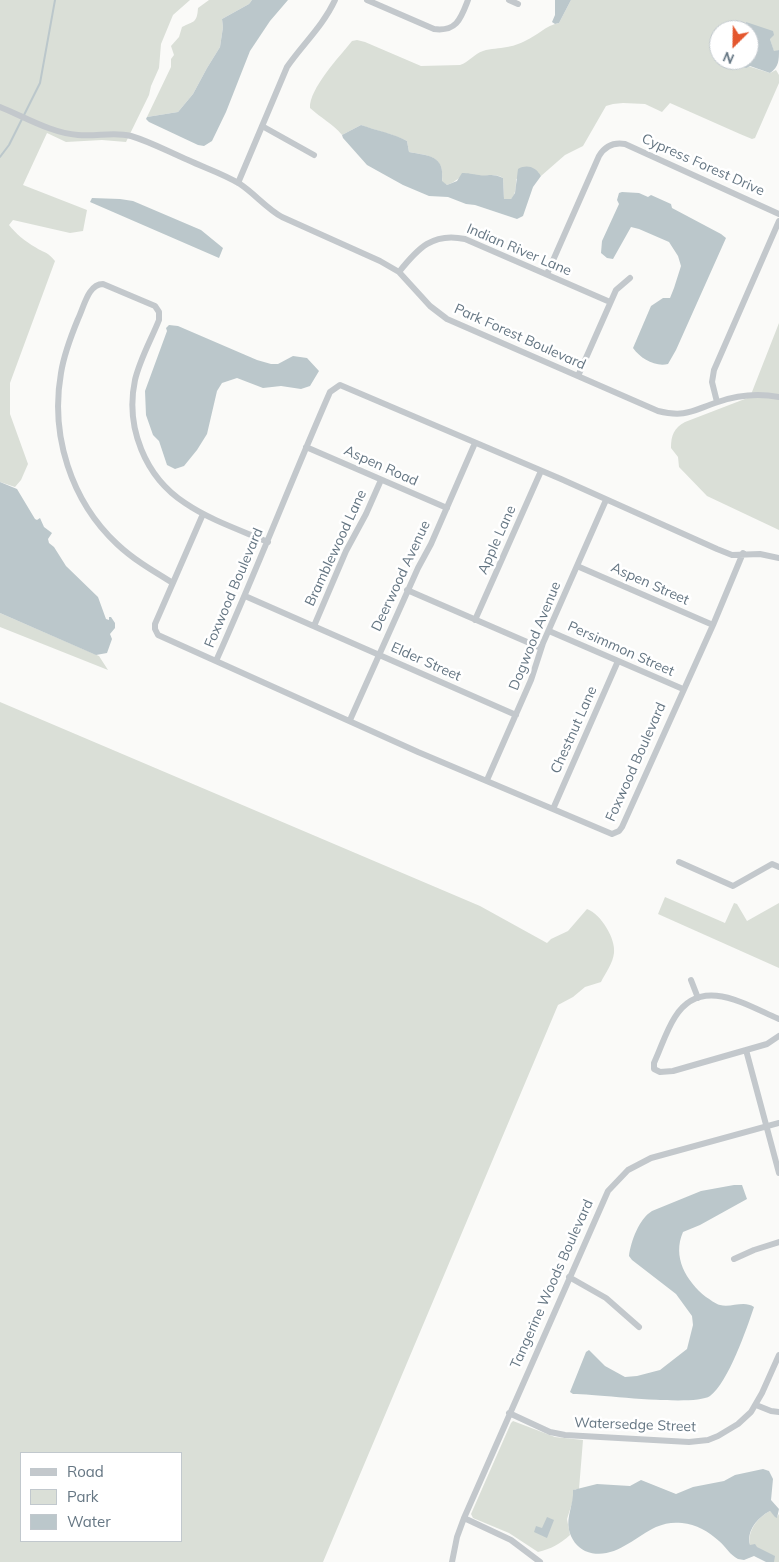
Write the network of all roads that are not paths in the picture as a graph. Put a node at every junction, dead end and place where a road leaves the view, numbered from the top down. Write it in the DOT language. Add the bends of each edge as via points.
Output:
graph roads {
  1 [pos="335,0"];
  2 [pos="367,0"];
  3 [pos="468,0"];
  4 [pos="509,0"];
  5 [pos="518,4"];
  6 [pos="0,106"];
  7 [pos="262,126"];
  8 [pos="314,155"];
  9 [pos="238,183"];
  10 [pos="779,214"];
  11 [pos="779,221"];
  12 [pos="399,272"];
  13 [pos="547,274"];
  14 [pos="630,278"];
  15 [pos="610,302"];
  16 [pos="578,376"];
  17 [pos="779,397"];
  18 [pos="717,402"];
  19 [pos="474,443"];
  20 [pos="306,447"];
  21 [pos="541,471"];
  22 [pos="381,480"];
  23 [pos="606,500"];
  24 [pos="447,508"];
  25 [pos="203,514"];
  26 [pos="268,542"];
  27 [pos="743,554"];
  28 [pos="779,558"];
  29 [pos="577,566"];
  30 [pos="173,583"];
  31 [pos="408,590"];
  32 [pos="245,596"];
  33 [pos="475,620"];
  34 [pos="713,625"];
  35 [pos="314,626"];
  36 [pos="549,631"];
  37 [pos="541,648"];
  38 [pos="378,655"];
  39 [pos="216,661"];
  40 [pos="618,661"];
  41 [pos="683,690"];
  42 [pos="516,715"];
  43 [pos="350,720"];
  44 [pos="487,780"];
  45 [pos="553,809"];
  46 [pos="679,862"];
  47 [pos="779,867"];
  48 [pos="691,980"];
  49 [pos="698,998"];
  50 [pos="779,1019"];
  51 [pos="779,1036"];
  52 [pos="746,1050"];
  53 [pos="779,1123"];
  54 [pos="767,1126"];
  55 [pos="779,1173"];
  56 [pos="779,1242"];
  57 [pos="734,1259"];
  58 [pos="569,1277"];
  59 [pos="639,1327"];
  60 [pos="779,1354"];
  61 [pos="756,1405"];
  62 [pos="779,1412"];
  63 [pos="509,1414"];
  64 [pos="464,1518"];
  65 [pos="452,1562"];
  66 [pos="540,1562"];
  1 -- 7 [label="street" via="324,21 287,67"];
  2 -- 3 [label="street" via="441,30 458,22"];
  4 -- 5 [label="street"];
  6 -- 9 [label="street, Park Forest Boulevard" via="57,131 81,136 111,133 130,136"];
  7 -- 8 [label="street"];
  7 -- 9 [label="street"];
  9 -- 12 [label="street, Park Forest Boulevard" via="282,217 380,260"];
  10 -- 13 [label="street, Cypress Forest Drive" via="625,144 613,144 599,156"];
  11 -- 18 [label="street" via="714,370 712,382"];
  12 -- 13 [label="street, Indian River Lane" via="426,244 439,238 453,237 465,239"];
  12 -- 16 [label="street, Park Forest Boulevard" via="430,306 447,319"];
  13 -- 15 [label="street, Indian River Lane"];
  14 -- 15 [label="street" via="616,290"];
  15 -- 16 [label="street"];
  16 -- 18 [label="street, Park Forest Boulevard" via="667,413 691,412"];
  17 -- 18 [label="street, Park Forest Boulevard" via="743,395"];
  19 -- 20 [label="street, Foxwood Boulevard" via="340,385 330,392"];
  19 -- 21 [label="street, Foxwood Boulevard"];
  19 -- 24 [label="street, Deerwood Avenue"];
  20 -- 22 [label="street, Aspen Road"];
  20 -- 26 [label="street, Foxwood Boulevard"];
  21 -- 23 [label="street, Foxwood Boulevard"];
  21 -- 33 [label="street, Apple Lane"];
  22 -- 24 [label="street, Aspen Road"];
  22 -- 35 [label="street, Bramblewood Lane"];
  23 -- 27 [label="street, Foxwood Boulevard" via="732,555"];
  23 -- 29 [label="street, Dogwood Avenue"];
  24 -- 31 [label="street, Deerwood Avenue"];
  25 -- 26 [label="street"];
  25 -- 30 [label="street"];
  25 -- 30 [label="street" via="179,499 159,480 144,456 135,429 135,382 160,312 155,306 103,284 94,286 71,337 61,372 58,413 64,454 79,494 102,529 130,556"];
  26 -- 32 [label="street, Foxwood Boulevard"];
  27 -- 28 [label="street, Foxwood Boulevard"];
  27 -- 34 [label="street, Foxwood Boulevard"];
  29 -- 34 [label="street, Aspen Street"];
  29 -- 36 [label="street, Dogwood Avenue"];
  30 -- 39 [label="street" via="155,624 156,632 160,637"];
  31 -- 33 [label="street"];
  31 -- 38 [label="street, Deerwood Avenue"];
  32 -- 35 [label="street, Elder Street"];
  32 -- 39 [label="street, Foxwood Boulevard"];
  33 -- 37 [label="street"];
  34 -- 41 [label="street, Foxwood Boulevard"];
  35 -- 38 [label="street, Elder Street"];
  36 -- 37 [label="street, Dogwood Avenue"];
  36 -- 40 [label="street, Persimmon Street"];
  37 -- 42 [label="street, Dogwood Avenue"];
  38 -- 42 [label="street, Elder Street"];
  38 -- 43 [label="street, Deerwood Avenue"];
  39 -- 43 [label="street, Foxwood Boulevard"];
  40 -- 41 [label="street, Persimmon Street"];
  40 -- 45 [label="street, Chestnut Lane"];
  41 -- 45 [label="street, Foxwood Boulevard" via="619,831 608,833"];
  42 -- 44 [label="street, Dogwood Avenue"];
  43 -- 44 [label="street, Foxwood Boulevard"];
  44 -- 45 [label="street, Foxwood Boulevard"];
  46 -- 47 [label="street" via="733,886 772,864"];
  48 -- 49 [label="street"];
  49 -- 50 [label="street" via="725,996"];
  49 -- 52 [label="street" via="688,1003 675,1017 654,1069 673,1071"];
  51 -- 52 [label="street" via="772,1042"];
  52 -- 54 [label="street"];
  53 -- 54 [label="street, Tangerine Woods Boulevard"];
  54 -- 55 [label="street"];
  54 -- 58 [label="street, Tangerine Woods Boulevard" via="651,1158 628,1170 604,1198"];
  56 -- 57 [label="street"];
  58 -- 59 [label="street" via="606,1298"];
  58 -- 63 [label="street, Tangerine Woods Boulevard"];
  60 -- 61 [label="street, Watersedge Street"];
  61 -- 62 [label="street"];
  61 -- 63 [label="street, Watersedge Street" via="746,1418 729,1430 708,1440 689,1442 558,1434"];
  63 -- 64 [label="street, Tangerine Woods Boulevard"];
  64 -- 65 [label="street, Tangerine Woods Boulevard"];
  64 -- 66 [label="street" via="511,1540"];
}
